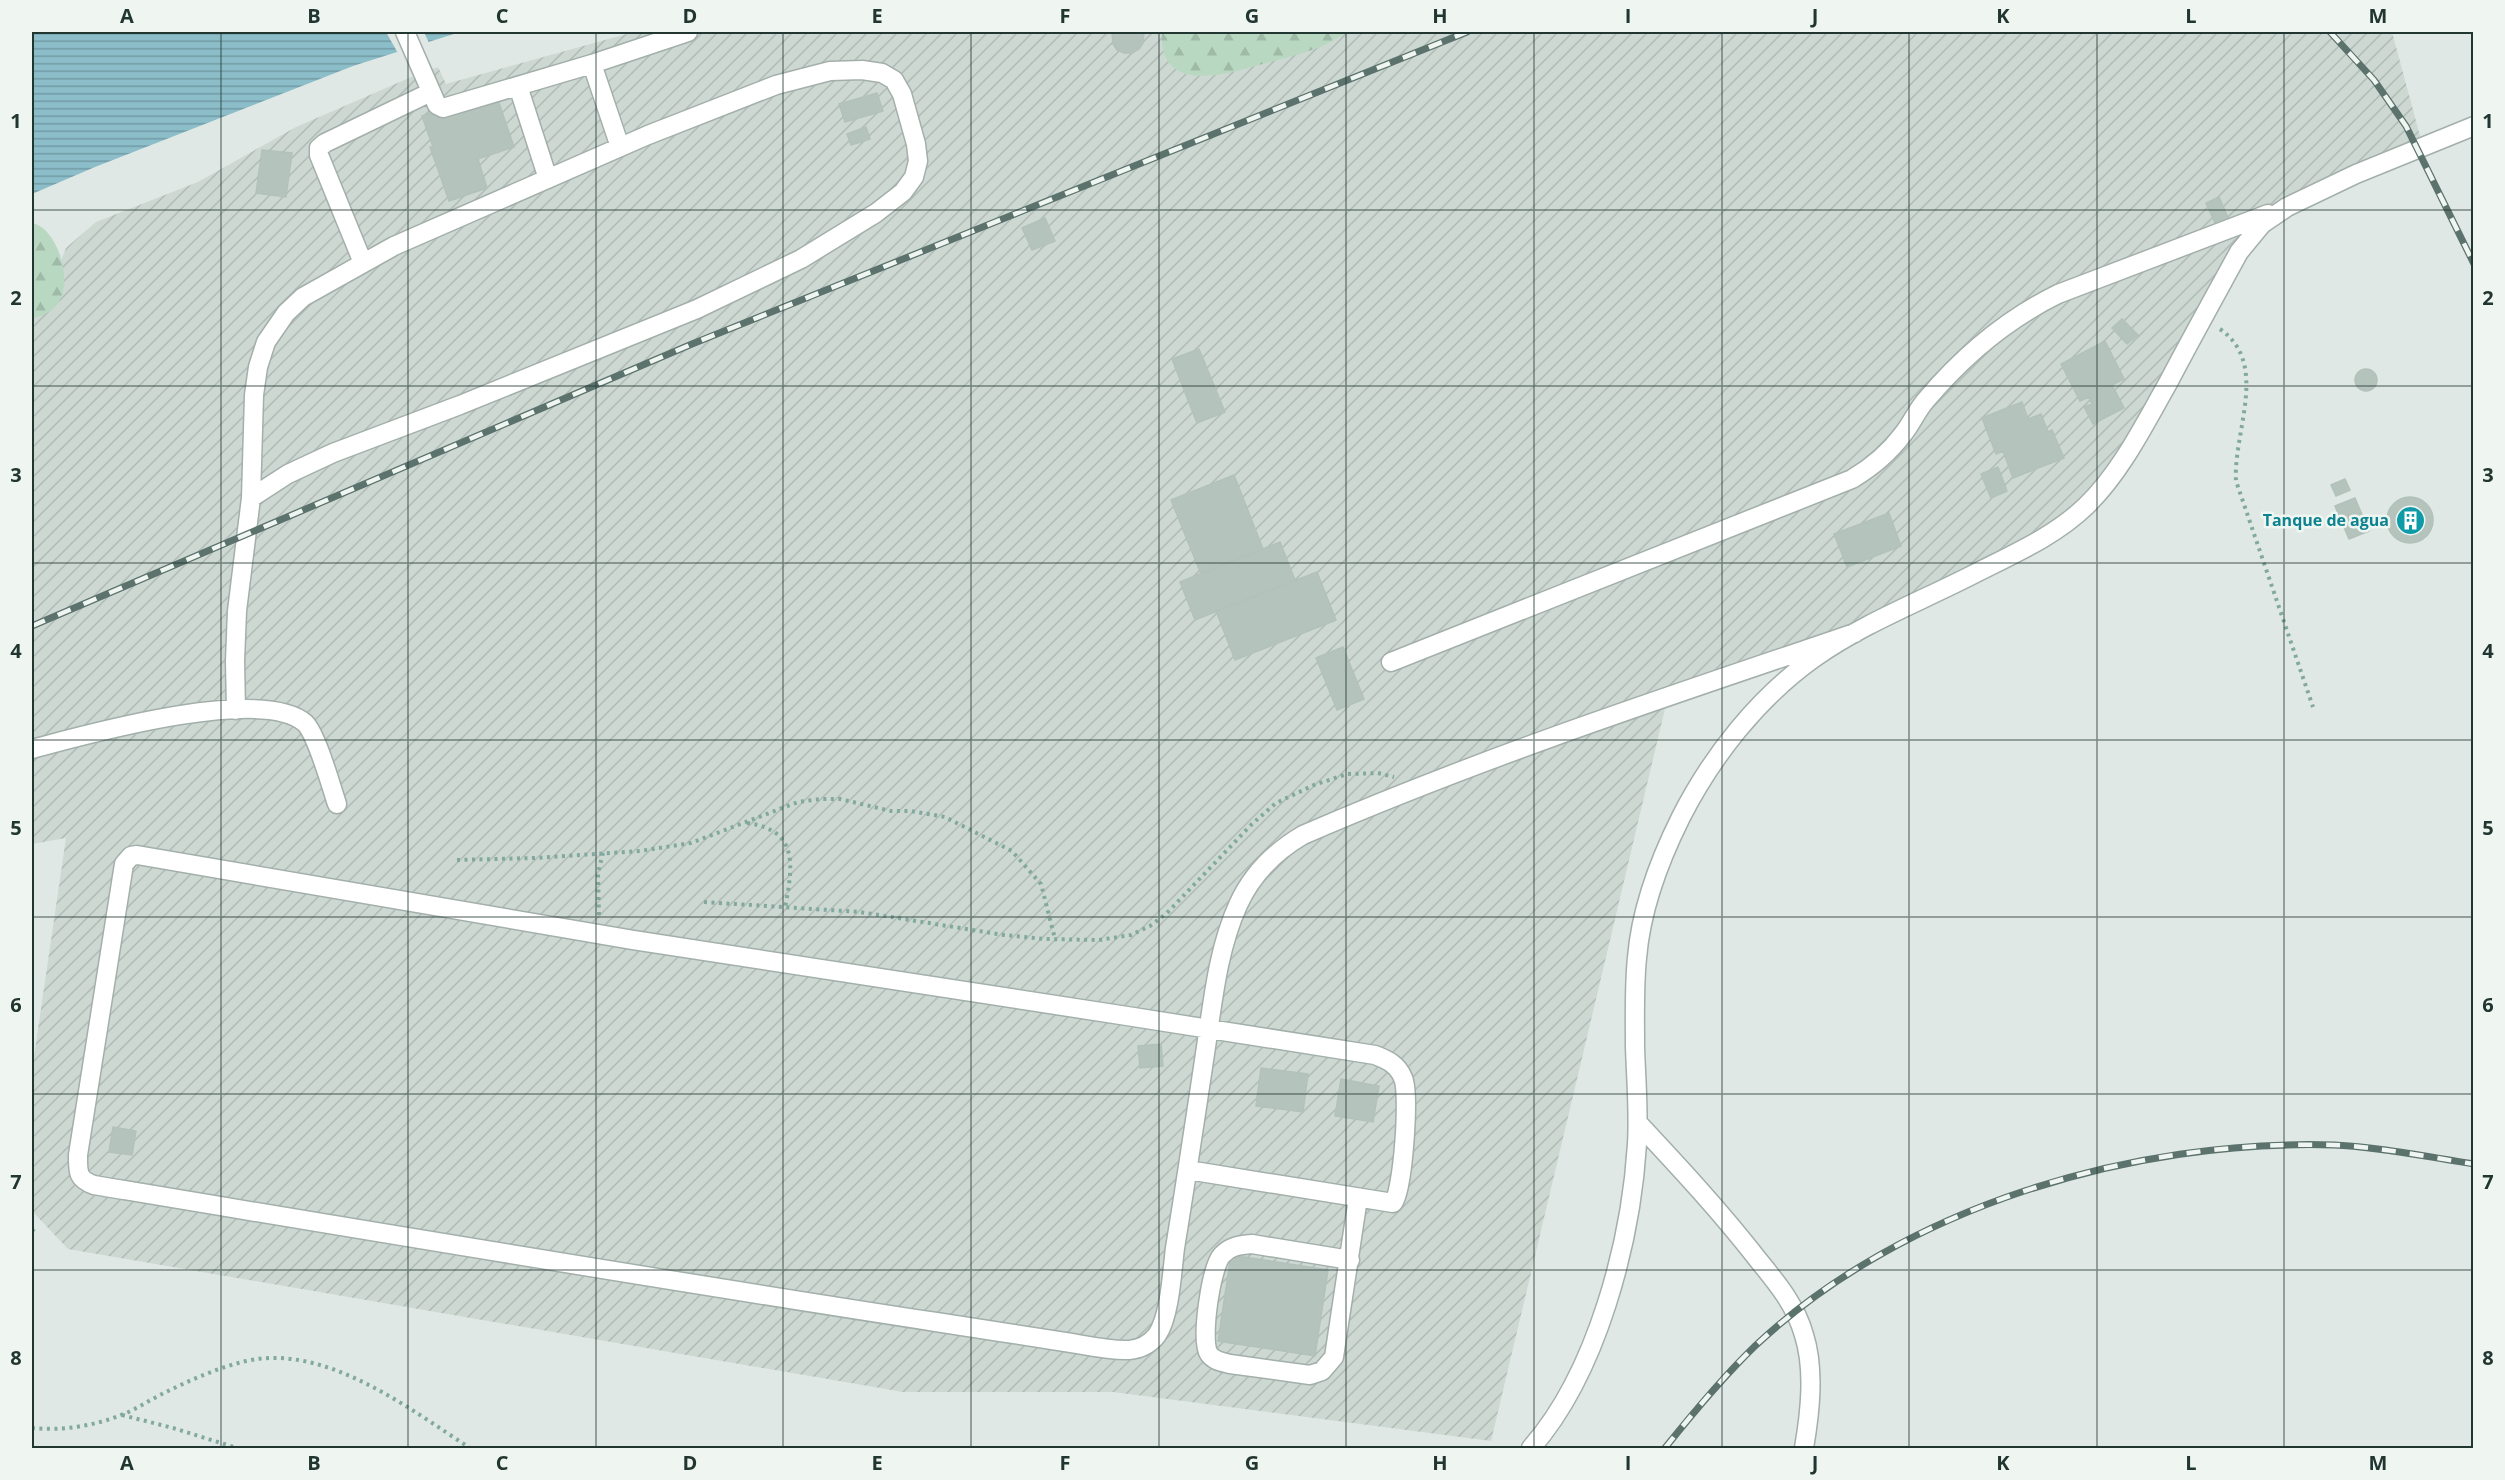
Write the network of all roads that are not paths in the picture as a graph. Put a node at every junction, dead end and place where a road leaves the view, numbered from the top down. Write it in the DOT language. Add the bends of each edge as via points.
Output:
graph roads {
  1 [pos="405,32"];
  2 [pos="688,32"];
  3 [pos="592,64"];
  4 [pos="518,86"];
  5 [pos="431,92"];
  6 [pos="2474,126"];
  7 [pos="620,147"];
  8 [pos="548,179"];
  9 [pos="2287,207"];
  10 [pos="363,263"];
  11 [pos="251,498"];
  12 [pos="1855,633"];
  13 [pos="1391,662"];
  14 [pos="236,710"];
  15 [pos="32,748"];
  16 [pos="338,804"];
  17 [pos="1209,1029"];
  18 [pos="1638,1124"];
  19 [pos="1188,1170"];
  20 [pos="1358,1198"];
  21 [pos="1350,1260"];
  22 [pos="1531,1449"];
  23 [pos="1804,1449"];
  1 -- 5 [label="street"];
  2 -- 3 [label="street"];
  3 -- 4 [label="street"];
  3 -- 7 [label="street"];
  4 -- 5 [label="street" via="443,108"];
  4 -- 8 [label="street"];
  5 -- 10 [label="street" via="319,148"];
  6 -- 9 [label="street"];
  7 -- 8 [label="street"];
  7 -- 11 [label="street" via="776,85 830,71 862,70 882,73 894,80 902,94 918,161 914,177 903,192 876,213 826,245 748,286 598,350 333,453 288,474"];
  8 -- 10 [label="street"];
  9 -- 12 [label="street" via="2262,224 2239,252 2124,460 2087,505 2067,523 2032,544"];
  9 -- 13 [label="street" via="2058,294 2025,311 1956,368 1925,401 1883,457 1852,479"];
  10 -- 11 [label="street" via="303,297 266,342 254,395"];
  11 -- 14 [label="street" via="237,611"];
  12 -- 17 [label="street" via="1551,736 1285,846 1258,871 1237,907 1222,951"];
  12 -- 18 [label="street" via="1815,657 1750,716 1702,780 1665,852 1653,880 1637,957"];
  14 -- 15 [label="street" via="144,722"];
  14 -- 16 [label="street" via="281,712 304,723 312,733"];
  17 -- 19 [label="street"];
  17 -- 19 [label="street" via="600,934 150,856 131,856 124,864 78,1155 79,1175 94,1185 1125,1350 1145,1346 1164,1321"];
  17 -- 20 [label="street" via="1376,1055 1398,1068 1406,1086 1407,1110 1396,1200 1388,1203"];
  18 -- 22 [label="street" via="1627,1224 1604,1312 1572,1385"];
  18 -- 23 [label="street" via="1722,1213 1798,1317 1809,1359"];
  19 -- 20 [label="street"];
  20 -- 21 [label="street"];
  21 -- 21 [label="street" via="1252,1244 1227,1251 1214,1274 1204,1340 1210,1356 1241,1366 1310,1376 1322,1371 1334,1357"];
}
